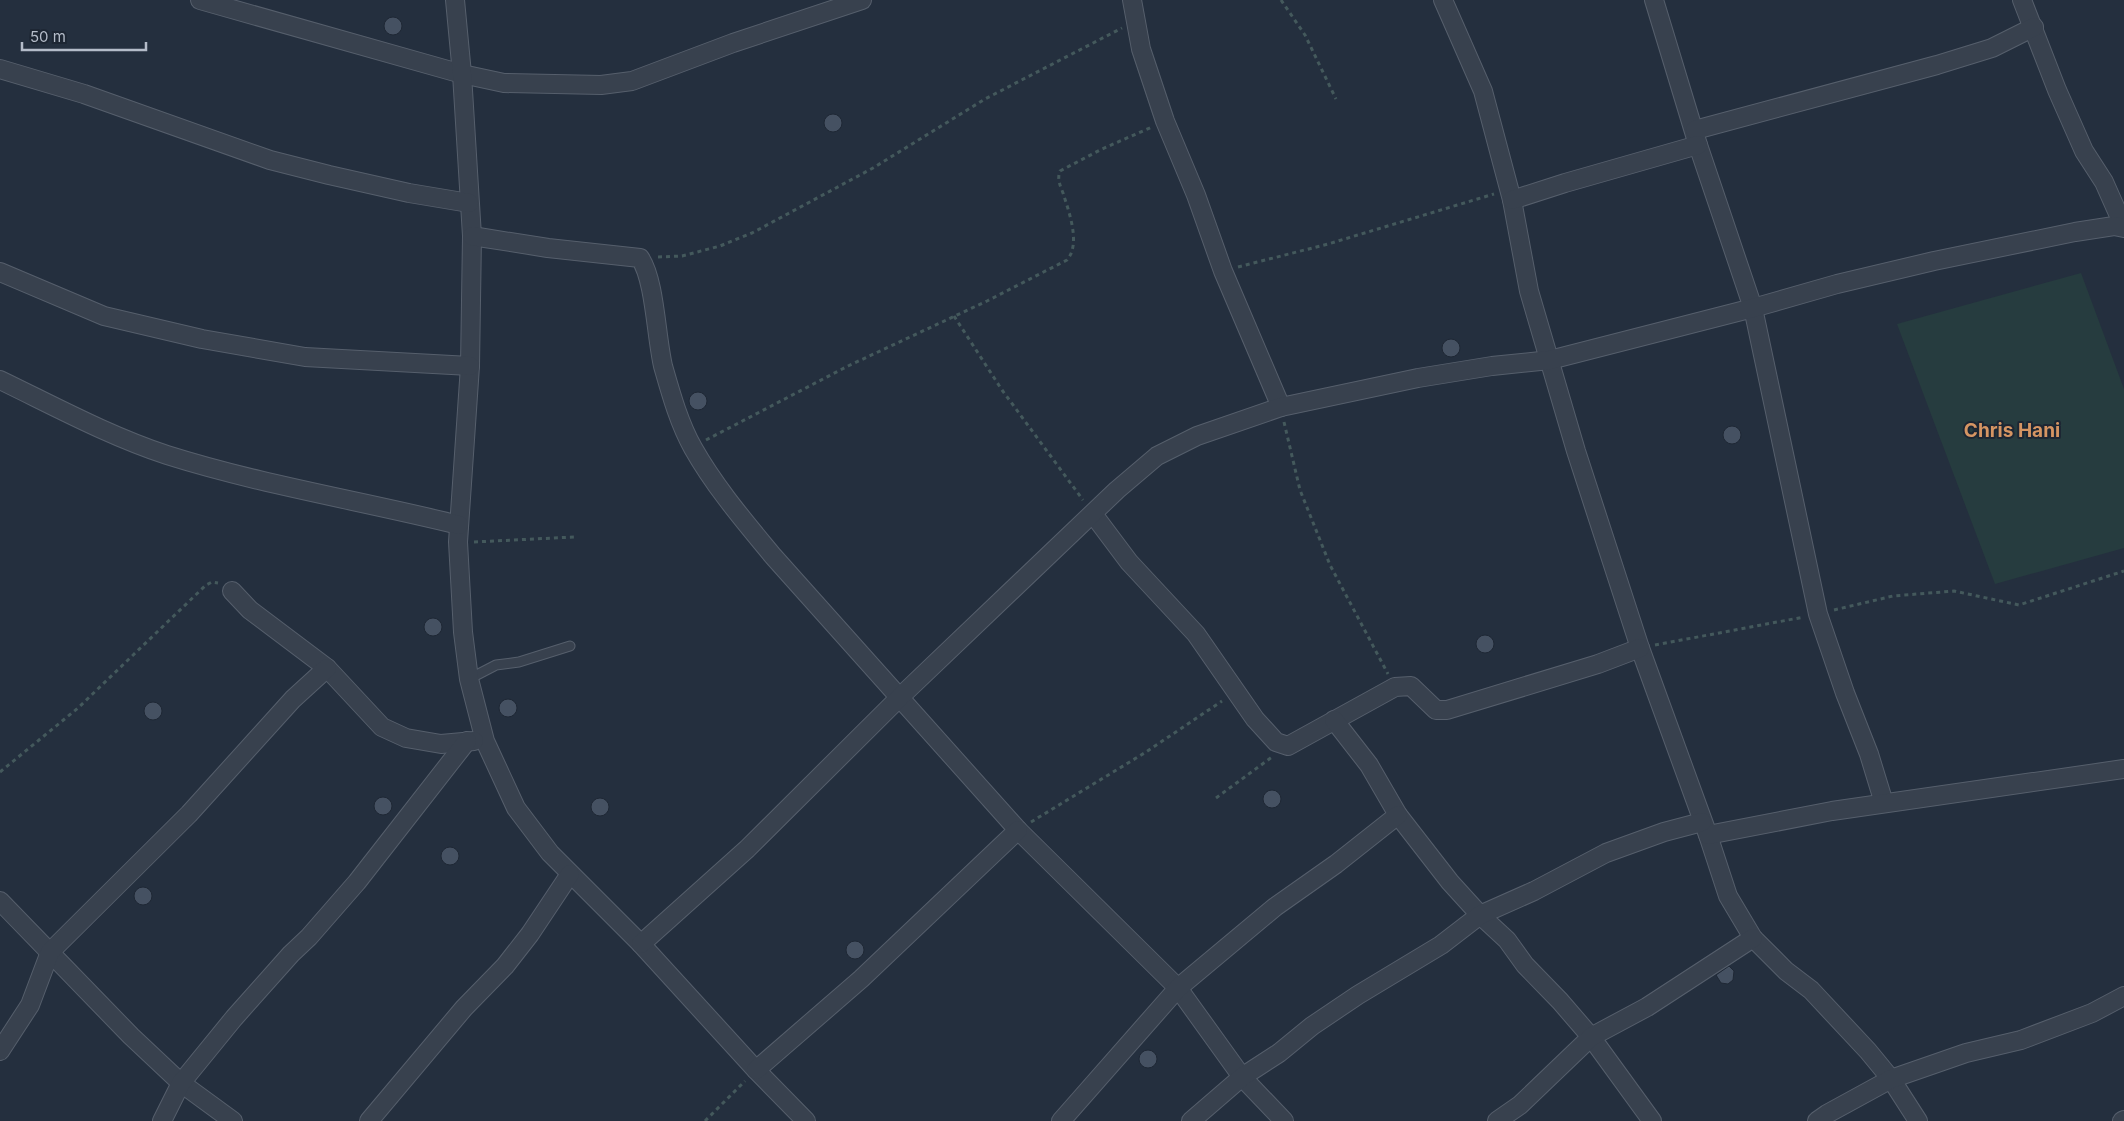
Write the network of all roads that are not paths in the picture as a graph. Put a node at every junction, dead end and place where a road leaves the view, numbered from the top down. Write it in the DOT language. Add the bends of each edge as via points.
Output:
graph roads {
  1 [pos="200,0"];
  2 [pos="455,0"];
  3 [pos="862,0"];
  4 [pos="1132,0"];
  5 [pos="1443,0"];
  6 [pos="1654,0"];
  7 [pos="2022,0"];
  8 [pos="2034,27"];
  9 [pos="0,69"];
  10 [pos="462,74"];
  11 [pos="1697,138"];
  12 [pos="1511,195"];
  13 [pos="469,203"];
  14 [pos="2124,227"];
  15 [pos="472,236"];
  16 [pos="0,272"];
  17 [pos="1753,308"];
  18 [pos="1550,360"];
  19 [pos="470,366"];
  20 [pos="0,380"];
  21 [pos="1281,407"];
  22 [pos="1093,514"];
  23 [pos="459,524"];
  24 [pos="232,591"];
  25 [pos="570,646"];
  26 [pos="1640,648"];
  27 [pos="327,668"];
  28 [pos="469,679"];
  29 [pos="900,697"];
  30 [pos="1334,720"];
  31 [pos="485,740"];
  32 [pos="467,741"];
  33 [pos="2124,769"];
  34 [pos="1884,803"];
  35 [pos="1398,815"];
  36 [pos="1705,828"];
  37 [pos="1018,830"];
  38 [pos="570,874"];
  39 [pos="0,901"];
  40 [pos="1480,915"];
  41 [pos="1752,938"];
  42 [pos="641,944"];
  43 [pos="50,952"];
  44 [pos="1178,988"];
  45 [pos="2124,996"];
  46 [pos="1591,1037"];
  47 [pos="0,1052"];
  48 [pos="756,1070"];
  49 [pos="1242,1077"];
  50 [pos="1891,1079"];
  51 [pos="181,1082"];
  52 [pos="162,1121"];
  53 [pos="233,1121"];
  54 [pos="369,1121"];
  55 [pos="806,1121"];
  56 [pos="1061,1121"];
  57 [pos="1191,1121"];
  58 [pos="1284,1121"];
  59 [pos="1497,1121"];
  60 [pos="1652,1121"];
  61 [pos="1817,1121"];
  62 [pos="1918,1121"];
  1 -- 10 [label="street"];
  2 -- 10 [label="street"];
  3 -- 10 [label="street" via="632,81 601,85 512,84"];
  4 -- 21 [label="street" via="1141,49 1165,121 1196,194 1223,271"];
  5 -- 12 [label="street" via="1483,91"];
  6 -- 11 [label="street"];
  7 -- 8 [label="street"];
  8 -- 11 [label="street" via="1992,48"];
  8 -- 14 [label="street" via="2084,151 2104,182"];
  9 -- 13 [label="street" via="84,94 270,160 329,176"];
  10 -- 13 [label="street"];
  11 -- 12 [label="street" via="1565,182"];
  11 -- 17 [label="street"];
  12 -- 18 [label="street" via="1530,291"];
  13 -- 15 [label="street"];
  14 -- 17 [label="street" via="2075,232 1934,261"];
  15 -- 19 [label="street"];
  15 -- 29 [label="street" via="640,258 648,274 663,364 680,420 693,448 739,515 773,556"];
  16 -- 19 [label="street" via="104,316 202,339 305,356"];
  17 -- 18 [label="street"];
  17 -- 34 [label="street" via="1818,614"];
  18 -- 21 [label="street" via="1428,377"];
  18 -- 26 [label="street" via="1578,460"];
  19 -- 23 [label="street"];
  20 -- 23 [label="street" via="165,454 262,480"];
  21 -- 22 [label="street" via="1197,436 1157,456"];
  22 -- 29 [label="street"];
  22 -- 30 [label="street" via="1129,562 1196,634 1270,736 1288,746"];
  23 -- 28 [label="street" via="463,632"];
  24 -- 27 [label="street" via="250,610"];
  25 -- 28 [label="lane" via="496,666"];
  26 -- 30 [label="street" via="1447,710 1436,710 1411,686 1395,687"];
  26 -- 36 [label="street"];
  27 -- 32 [label="street" via="382,728 406,738 441,744"];
  27 -- 43 [label="street" via="294,699 189,814"];
  28 -- 31 [label="street"];
  29 -- 37 [label="street"];
  29 -- 42 [label="street" via="747,849"];
  30 -- 35 [label="street" via="1369,765"];
  31 -- 32 [label="street"];
  31 -- 38 [label="street" via="516,808"];
  32 -- 51 [label="street" via="357,882"];
  33 -- 34 [label="street"];
  34 -- 36 [label="street" via="1759,824"];
  35 -- 40 [label="street"];
  35 -- 44 [label="street" via="1275,907"];
  36 -- 40 [label="street" via="1664,832 1606,853"];
  36 -- 41 [label="street" via="1728,896"];
  37 -- 44 [label="street"];
  37 -- 48 [label="street" via="861,979"];
  38 -- 42 [label="street"];
  38 -- 54 [label="street" via="505,966 464,1008"];
  39 -- 43 [label="street"];
  40 -- 46 [label="street" via="1507,940 1525,965"];
  40 -- 49 [label="street" via="1441,945 1350,1000"];
  41 -- 46 [label="street" via="1647,1007"];
  41 -- 50 [label="street" via="1810,990"];
  42 -- 48 [label="street"];
  43 -- 47 [label="street" via="30,1006"];
  43 -- 51 [label="street" via="131,1036"];
  44 -- 49 [label="street"];
  44 -- 56 [label="street"];
  45 -- 50 [label="street" via="2092,1013 2021,1040 1966,1053"];
  46 -- 59 [label="street" via="1520,1105"];
  46 -- 60 [label="street"];
  48 -- 55 [label="street"];
  49 -- 57 [label="street"];
  49 -- 58 [label="street"];
  50 -- 61 [label="street"];
  50 -- 62 [label="street"];
  51 -- 52 [label="street"];
  51 -- 53 [label="street"];
}
